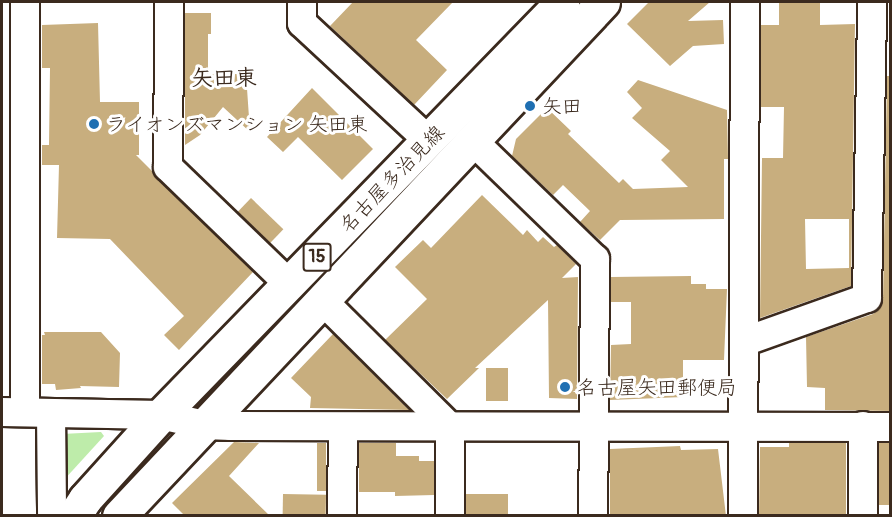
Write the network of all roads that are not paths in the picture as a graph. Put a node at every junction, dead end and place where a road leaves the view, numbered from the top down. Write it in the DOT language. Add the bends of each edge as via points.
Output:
graph roads {
  1 [pos="25,2"];
  2 [pos="169,2"];
  3 [pos="302,2"];
  4 [pos="562,2"];
  5 [pos="603,2"];
  6 [pos="745,2"];
  7 [pos="872,2"];
  8 [pos="472,140"];
  9 [pos="429,141"];
  10 [pos="290,285"];
  11 [pos="322,300"];
  12 [pos="746,341"];
  13 [pos="26,412"];
  14 [pos="161,415"];
  15 [pos="204,425"];
  16 [pos="744,426"];
  17 [pos="343,427"];
  18 [pos="450,427"];
  19 [pos="594,427"];
  20 [pos="877,427"];
  21 [pos="52,516"];
  22 [pos="74,516"];
  23 [pos="119,516"];
  24 [pos="342,516"];
  25 [pos="450,516"];
  26 [pos="593,516"];
  27 [pos="743,516"];
  28 [pos="863,516"];
  1 -- 13 [label="street"];
  2 -- 10 [label="street" via="168,167"];
  3 -- 9 [label="street" via="302,23"];
  4 -- 9 [label="main road, 名古屋多治見線 / 15"];
  5 -- 8 [label="main road, 名古屋多治見線 / 15"];
  6 -- 12 [label="street"];
  7 -- 12 [label="street" via="867,298"];
  8 -- 11 [label="main road, 名古屋多治見線 / 15"];
  8 -- 19 [label="street" via="596,259"];
  9 -- 10 [label="main road, 名古屋多治見線 / 15"];
  10 -- 14 [label="main road, 名古屋多治見線 / 15"];
  11 -- 15 [label="main road, 名古屋多治見線 / 15"];
  11 -- 18 [label="street"];
  12 -- 16 [label="street"];
  13 -- 14 [label="street"];
  13 -- 21 [label="street"];
  14 -- 15 [label="street"];
  14 -- 22 [label="main road, 名古屋多治見線 / 15"];
  15 -- 17 [label="street"];
  15 -- 23 [label="main road, 名古屋多治見線 / 15"];
  16 -- 19 [label="street"];
  16 -- 20 [label="street"];
  16 -- 27 [label="street"];
  17 -- 18 [label="street"];
  17 -- 24 [label="street"];
  18 -- 19 [label="street"];
  18 -- 25 [label="street"];
  19 -- 26 [label="street"];
  20 -- 28 [label="street"];
}
